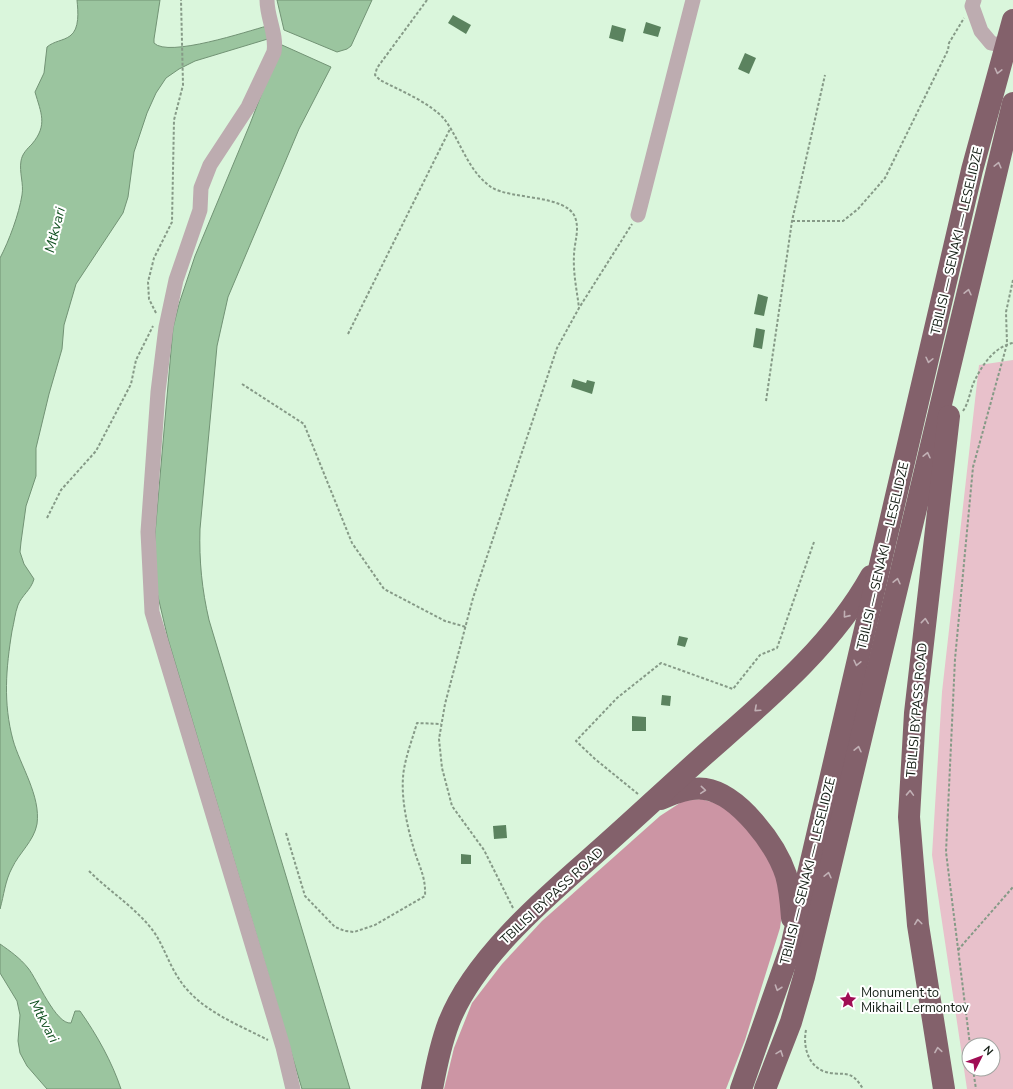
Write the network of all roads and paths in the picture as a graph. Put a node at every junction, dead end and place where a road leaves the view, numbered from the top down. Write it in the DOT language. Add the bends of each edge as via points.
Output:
graph roads {
  1 [pos="181,0"];
  2 [pos="267,0"];
  3 [pos="427,0"];
  4 [pos="693,0"];
  5 [pos="973,3"];
  6 [pos="1013,20"];
  7 [pos="1004,46"];
  8 [pos="825,75"];
  9 [pos="1013,103"];
  10 [pos="450,129"];
  11 [pos="638,215"];
  12 [pos="792,222"];
  13 [pos="1013,280"];
  14 [pos="579,308"];
  15 [pos="158,318"];
  16 [pos="154,325"];
  17 [pos="959,330"];
  18 [pos="348,334"];
  19 [pos="1013,343"];
  20 [pos="1007,344"];
  21 [pos="242,384"];
  22 [pos="766,401"];
  23 [pos="948,424"];
  24 [pos="47,518"];
  25 [pos="814,542"];
  26 [pos="885,544"];
  27 [pos="466,627"];
  28 [pos="441,724"];
  29 [pos="651,805"];
  30 [pos="286,833"];
  31 [pos="89,871"];
  32 [pos="1013,887"];
  33 [pos="518,924"];
  34 [pos="794,935"];
  35 [pos="958,950"];
  36 [pos="807,1026"];
  37 [pos="969,1037"];
  38 [pos="283,1047"];
  39 [pos="974,1077"];
  40 [pos="293,1089"];
  41 [pos="432,1089"];
  42 [pos="741,1089"];
  43 [pos="765,1089"];
  44 [pos="863,1089"];
  45 [pos="944,1089"];
  46 [pos="976,1089"];
  1 -- 15 [label="path" via="183,85 174,120 172,222 154,258 148,282 149,299"];
  2 -- 38 [label="street" via="267,12 276,43 274,52 248,107 210,165 201,188 200,210 176,280 166,327 160,378 148,532 152,612"];
  3 -- 10 [label="path" via="377,68 375,75 428,106 444,119"];
  4 -- 11 [label="street"];
  5 -- 7 [label="street" via="981,32 991,43"];
  5 -- 12 [label="path" via="949,43 948,50 885,178 858,209 843,221"];
  6 -- 7 [label="highway, TBILISI — SENAKI — LESELIDZE"];
  7 -- 26 [label="highway, TBILISI — SENAKI — LESELIDZE, one-way" via="972,170"];
  8 -- 12 [label="path"];
  17 -- 9 [label="highway, TBILISI — SENAKI — LESELIDZE, one-way"];
  10 -- 14 [label="path" via="474,170 493,188 518,196 550,200 568,209 575,217 577,236 574,257"];
  10 -- 18 [label="path"];
  11 -- 14 [label="path"];
  12 -- 22 [label="path"];
  13 -- 20 [label="path" via="1006,312"];
  14 -- 27 [label="path" via="557,348 473,598"];
  16 -- 24 [label="path" via="136,360 131,384 96,451 61,490"];
  17 -- 23 [label="highway, TBILISI BYPASS ROAD"];
  43 -- 17 [label="highway, TBILISI — SENAKI — LESELIDZE, one-way" via="791,1022 804,977"];
  19 -- 20 [label="path"];
  20 -- 23 [label="path" via="993,352 974,383 964,409"];
  20 -- 35 [label="path" via="973,467 955,658 946,852"];
  21 -- 27 [label="path" via="304,424 352,543 384,589 445,621"];
  45 -- 23 [label="highway, TBILISI BYPASS ROAD, one-way" via="918,925 909,817 915,713"];
  25 -- 29 [label="path" via="777,648 760,655 733,688 661,663 617,698 576,741 595,760"];
  26 -- 29 [label="highway, TBILISI BYPASS ROAD, one-way" via="860,595 835,629 765,702"];
  26 -- 34 [label="highway, TBILISI — SENAKI — LESELIDZE, one-way"];
  27 -- 28 [label="path"];
  28 -- 30 [label="path" via="417,723 404,765 405,808 413,846 426,882 425,896 375,925 354,932 335,927 306,896"];
  28 -- 33 [label="path" via="439,739 442,768 452,806 484,850 514,908"];
  29 -- 33 [label="highway, TBILISI BYPASS ROAD"];
  29 -- 34 [label="highway, TBILISI BYPASS ROAD, one-way" via="682,791 704,789 724,796 743,811 769,842 783,866 789,890"];
  31 -- 38 [label="path" via="131,906 152,930 179,979 193,997 221,1016"];
  32 -- 35 [label="path"];
  33 -- 41 [label="highway, TBILISI BYPASS ROAD" via="471,982 449,1022"];
  34 -- 42 [label="highway, TBILISI — SENAKI — LESELIDZE, one-way" via="767,1021"];
  35 -- 37 [label="path"];
  36 -- 44 [label="path" via="805,1046 809,1059 823,1070 846,1073 859,1082"];
  38 -- 40 [label="street"];
  39 -- 46 [label="path"];
}
